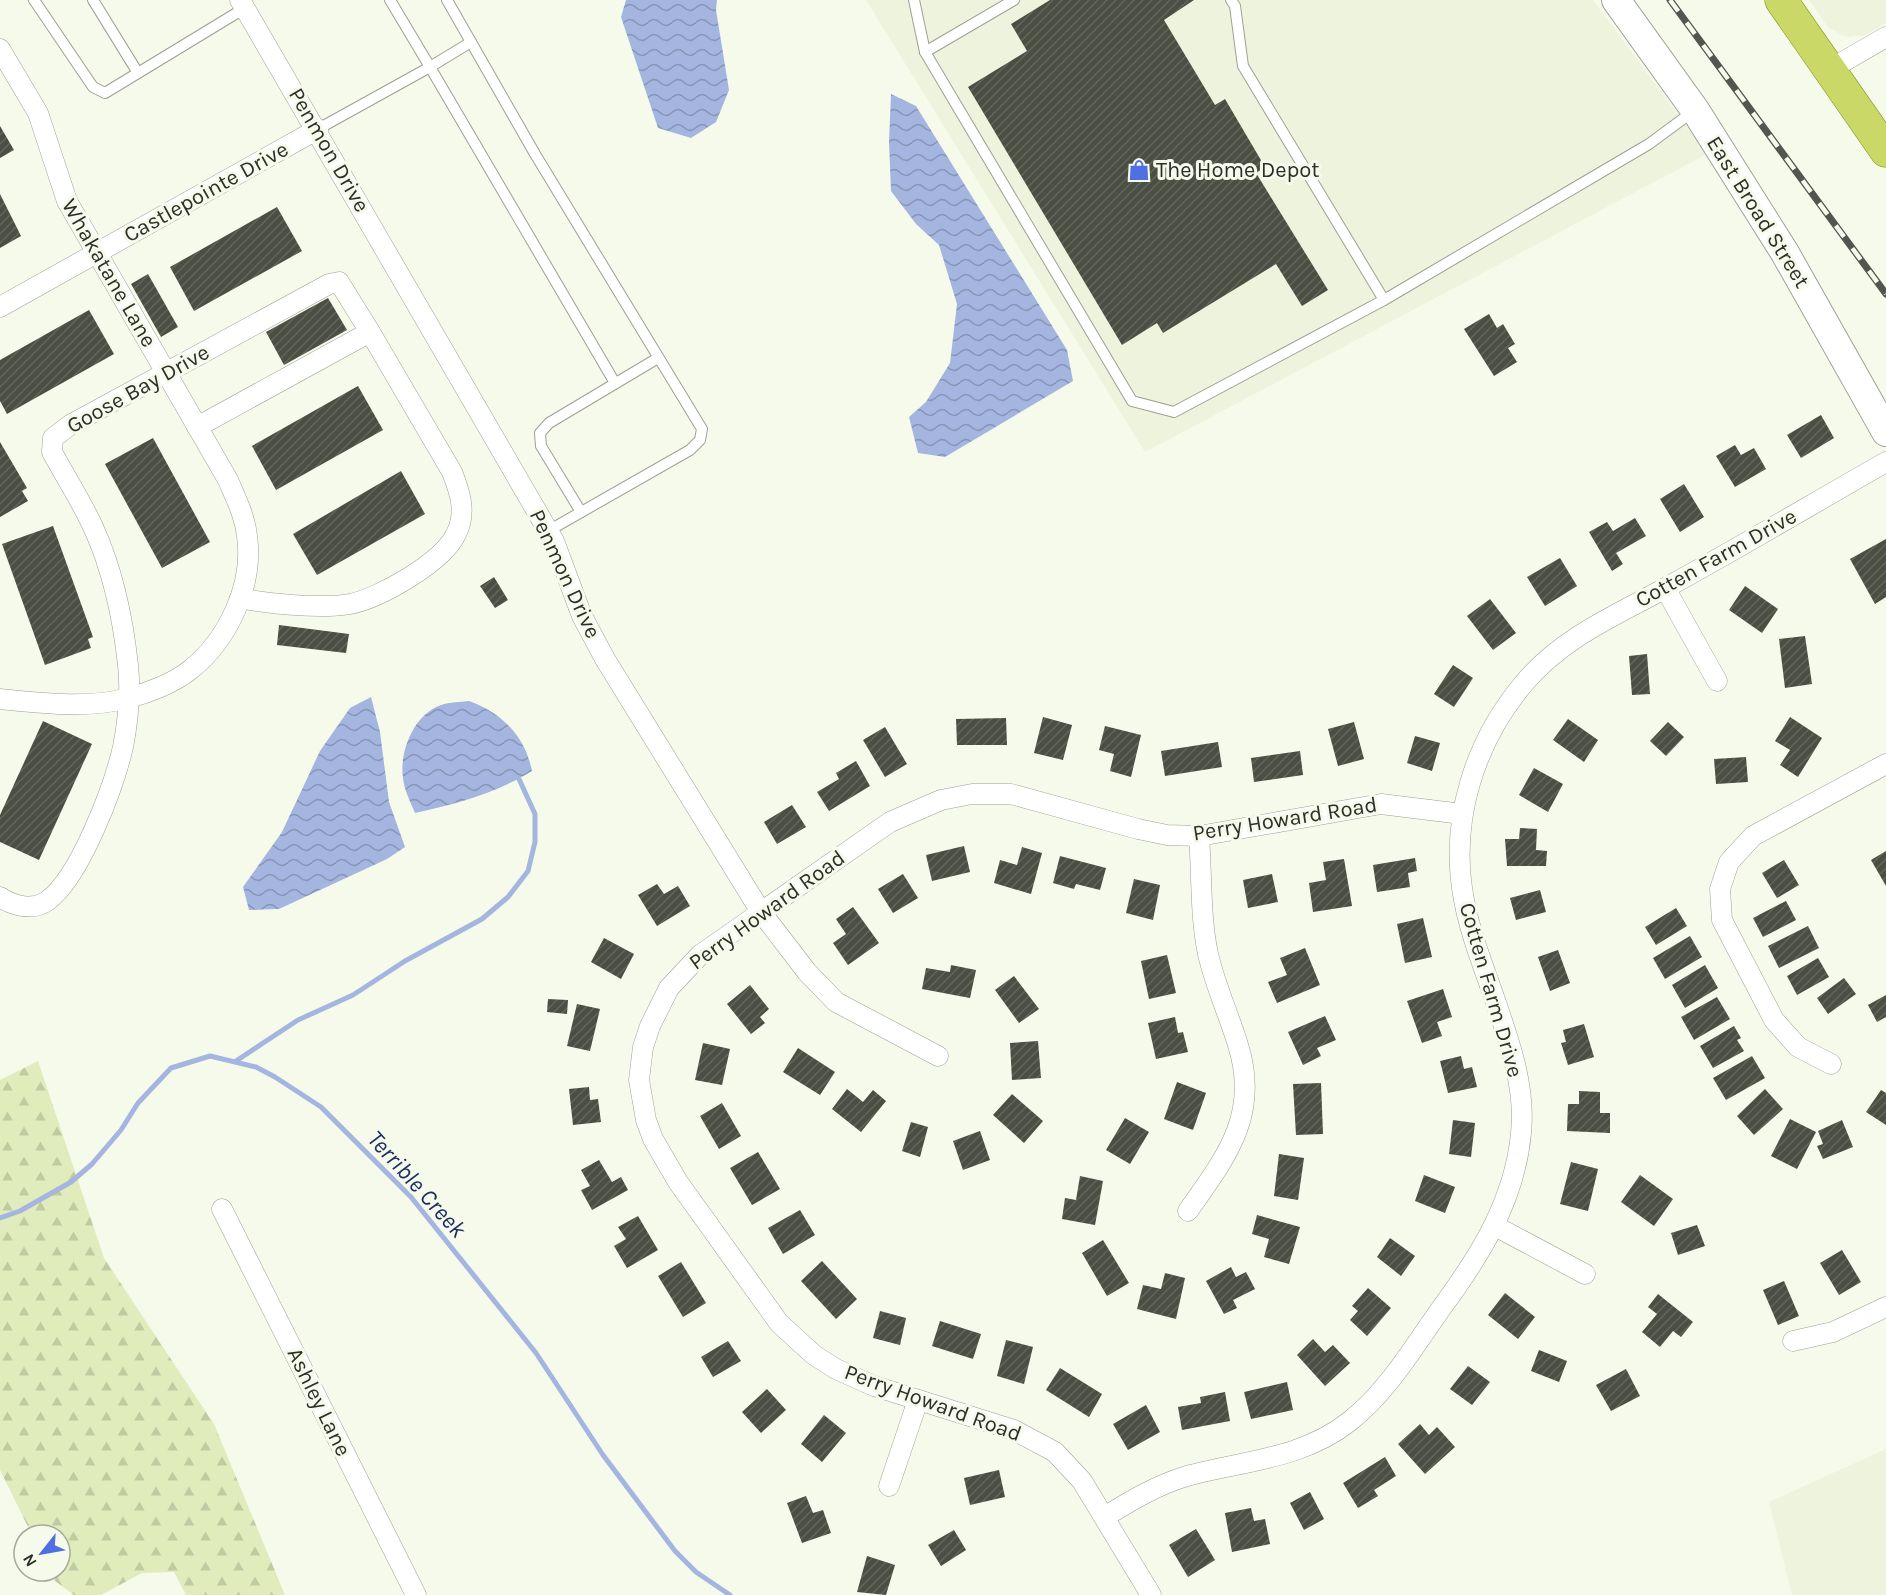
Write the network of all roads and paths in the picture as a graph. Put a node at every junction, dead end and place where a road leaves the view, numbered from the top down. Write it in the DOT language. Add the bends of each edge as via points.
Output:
graph roads {
  1 [pos="34,0"];
  2 [pos="93,0"];
  3 [pos="390,0"];
  4 [pos="447,0"];
  5 [pos="914,0"];
  6 [pos="1014,0"];
  7 [pos="1231,0"];
  8 [pos="1616,0"];
  9 [pos="1781,0"];
  10 [pos="243,4"];
  11 [pos="1886,37"];
  12 [pos="471,42"];
  13 [pos="0,49"];
  14 [pos="926,52"];
  15 [pos="430,67"];
  16 [pos="1829,70"];
  17 [pos="138,74"];
  18 [pos="1695,110"];
  19 [pos="318,129"];
  20 [pos="1886,151"];
  21 [pos="98,252"];
  22 [pos="1384,300"];
  23 [pos="0,307"];
  24 [pos="370,332"];
  25 [pos="658,358"];
  26 [pos="166,372"];
  27 [pos="615,383"];
  28 [pos="197,427"];
  29 [pos="1886,432"];
  30 [pos="1886,462"];
  31 [pos="581,512"];
  32 [pos="548,531"];
  33 [pos="1665,588"];
  34 [pos="240,598"];
  35 [pos="1717,681"];
  36 [pos="129,698"];
  37 [pos="0,699"];
  38 [pos="1886,764"];
  39 [pos="1462,814"];
  40 [pos="1200,836"];
  41 [pos="0,897"];
  42 [pos="761,912"];
  43 [pos="939,1056"];
  44 [pos="1831,1064"];
  45 [pos="222,1209"];
  46 [pos="1188,1211"];
  47 [pos="1495,1226"];
  48 [pos="1585,1274"];
  49 [pos="1886,1307"];
  50 [pos="1793,1341"];
  51 [pos="918,1400"];
  52 [pos="889,1486"];
  53 [pos="1106,1516"];
  54 [pos="416,1595"];
  55 [pos="1151,1595"];
  1 -- 17 [label="lane" via="93,87 105,93"];
  2 -- 17 [label="lane"];
  3 -- 15 [label="lane"];
  4 -- 12 [label="lane"];
  5 -- 14 [label="lane"];
  6 -- 14 [label="lane"];
  7 -- 22 [label="lane" via="1243,66"];
  8 -- 18 [label="main road, East Broad Street"];
  9 -- 16 [label="main road"];
  10 -- 17 [label="lane"];
  10 -- 19 [label="street, Penmon Drive"];
  11 -- 16 [label="street"];
  12 -- 15 [label="lane"];
  12 -- 25 [label="lane"];
  13 -- 21 [label="street, Whakatane Lane" via="38,113 61,186"];
  14 -- 22 [label="lane" via="1132,401 1174,412"];
  15 -- 19 [label="lane"];
  15 -- 27 [label="lane"];
  16 -- 20 [label="main road"];
  18 -- 22 [label="lane" via="1648,144"];
  18 -- 29 [label="main road, East Broad Street" via="1785,254"];
  19 -- 21 [label="street, Castlepointe Drive"];
  19 -- 32 [label="street, Penmon Drive"];
  21 -- 23 [label="street, Castlepointe Drive"];
  21 -- 26 [label="street, Whakatane Lane"];
  24 -- 26 [label="street, Goose Bay Drive" via="339,282"];
  24 -- 28 [label="street"];
  24 -- 34 [label="street" via="452,472 462,514 456,535 442,553 414,574 370,598 349,604 270,605"];
  25 -- 27 [label="lane"];
  25 -- 31 [label="lane" via="702,429 700,440 690,450"];
  26 -- 28 [label="street, Whakatane Lane"];
  26 -- 36 [label="street, Goose Bay Drive" via="59,432 51,444 109,566 128,666"];
  27 -- 31 [label="lane" via="549,423 540,433 541,446"];
  28 -- 34 [label="street, Whakatane Lane" via="242,512 249,558"];
  30 -- 33 [label="street, Cotten Farm Drive"];
  31 -- 32 [label="lane"];
  32 -- 42 [label="street, Penmon Drive" via="564,562 582,616 601,651"];
  33 -- 35 [label="street"];
  33 -- 39 [label="street, Cotten Farm Drive" via="1574,638 1528,678 1508,703 1479,754"];
  34 -- 36 [label="street, Whakatane Lane" via="213,647 190,670"];
  36 -- 37 [label="street, Whakatane Lane" via="78,703"];
  36 -- 41 [label="street, Goose Bay Drive" via="123,747 112,783 75,867 46,901 22,906"];
  38 -- 44 [label="street" via="1753,836 1729,862 1720,889 1722,920 1774,1020 1798,1047"];
  39 -- 40 [label="street, Perry Howard Road" via="1381,804"];
  39 -- 47 [label="street, Cotten Farm Drive" via="1459,871 1470,929 1509,1040 1521,1099 1517,1159"];
  40 -- 42 [label="street, Perry Howard Road" via="1138,829 1011,794 972,794 941,800 890,822"];
  40 -- 46 [label="street" via="1208,954 1239,1049 1246,1091 1234,1141"];
  42 -- 43 [label="street, Penmon Drive" via="807,972 836,1002"];
  42 -- 51 [label="street, Perry Howard Road" via="700,955 669,988 657,1008 640,1065 646,1120 678,1182 764,1303 795,1339 836,1369"];
  45 -- 54 [label="street, Ashley Lane"];
  47 -- 48 [label="street"];
  47 -- 53 [label="street, Cotten Farm Drive" via="1471,1267 1384,1387 1349,1422 1297,1450 1165,1483"];
  49 -- 50 [label="street" via="1833,1332"];
  51 -- 52 [label="street"];
  51 -- 53 [label="street, Perry Howard Road" via="1014,1430 1055,1452 1082,1481"];
  53 -- 55 [label="street, Perry Howard Road"];
}
